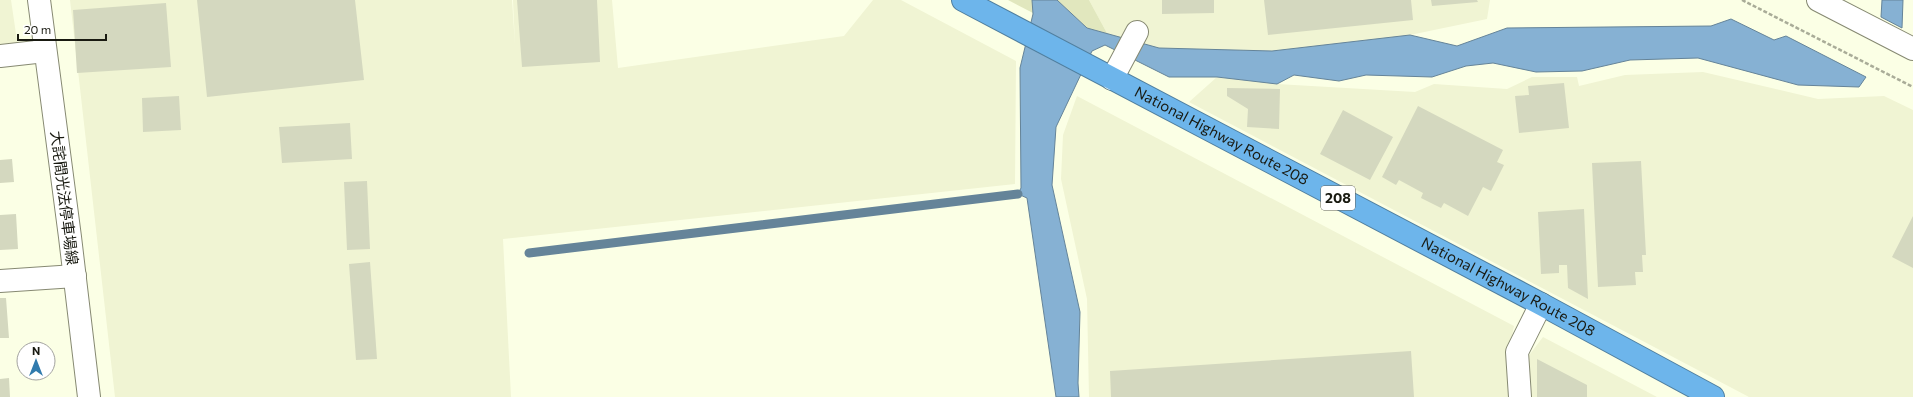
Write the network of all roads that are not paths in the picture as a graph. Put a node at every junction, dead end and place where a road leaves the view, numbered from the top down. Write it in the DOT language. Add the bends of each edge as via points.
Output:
graph roads {
  1 [pos="39,0"];
  2 [pos="963,0"];
  3 [pos="1818,0"];
  4 [pos="1137,32"];
  5 [pos="1913,49"];
  6 [pos="45,51"];
  7 [pos="0,56"];
  8 [pos="1117,70"];
  9 [pos="75,276"];
  10 [pos="0,281"];
  11 [pos="1541,304"];
  12 [pos="89,397"];
  13 [pos="1520,397"];
  14 [pos="1713,397"];
  1 -- 6 [label="main road, 大詫間光法停車場線"];
  2 -- 8 [label="highway, National Highway Route 208 / 208"];
  3 -- 5 [label="main road"];
  4 -- 8 [label="main road"];
  6 -- 7 [label="main road"];
  6 -- 9 [label="main road, 大詫間光法停車場線"];
  8 -- 11 [label="highway, National Highway Route 208 / 208"];
  9 -- 10 [label="main road"];
  9 -- 12 [label="main road, 大詫間光法停車場線"];
  11 -- 13 [label="main road" via="1517,352"];
  11 -- 14 [label="highway, National Highway Route 208 / 208"];
}
